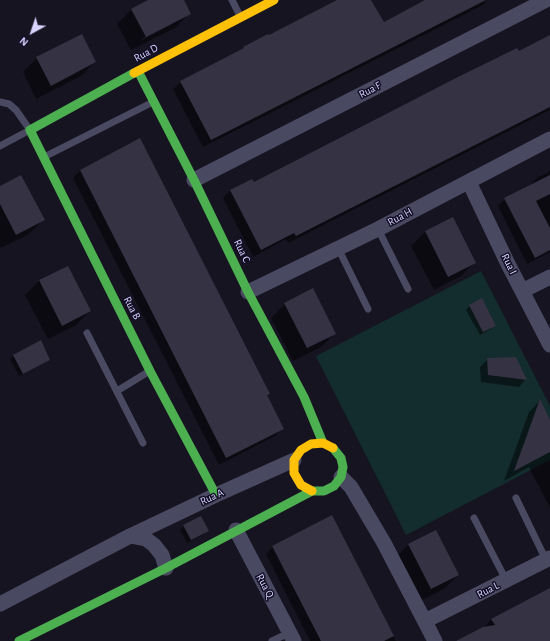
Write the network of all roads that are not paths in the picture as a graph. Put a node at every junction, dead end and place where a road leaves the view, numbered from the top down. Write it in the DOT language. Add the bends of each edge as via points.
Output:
graph roads {
  1 [pos="232,0"];
  2 [pos="274,0"];
  3 [pos="546,0"];
  4 [pos="241,17"];
  5 [pos="138,71"];
  6 [pos="0,102"];
  7 [pos="153,102"];
  8 [pos="30,130"];
  9 [pos="550,139"];
  10 [pos="0,146"];
  11 [pos="42,157"];
  12 [pos="194,180"];
  13 [pos="469,182"];
  14 [pos="378,229"];
  15 [pos="337,248"];
  16 [pos="550,277"];
  17 [pos="408,289"];
  18 [pos="522,291"];
  19 [pos="248,292"];
  20 [pos="368,309"];
  21 [pos="87,333"];
  22 [pos="550,345"];
  23 [pos="150,371"];
  24 [pos="117,391"];
  25 [pos="143,443"];
  26 [pos="323,443"];
  27 [pos="294,460"];
  28 [pos="341,477"];
  29 [pos="312,491"];
  30 [pos="216,495"];
  31 [pos="516,498"];
  32 [pos="474,518"];
  33 [pos="236,530"];
  34 [pos="130,536"];
  35 [pos="548,559"];
  36 [pos="166,568"];
  37 [pos="506,580"];
  38 [pos="0,604"];
  39 [pos="426,621"];
  40 [pos="291,637"];
  41 [pos="19,641"];
  42 [pos="272,641"];
  43 [pos="435,641"];
  1 -- 4 [label="lane"];
  2 -- 4 [label="street, Rua D"];
  3 -- 12 [label="street, Rua F"];
  4 -- 5 [label="street, Rua D"];
  5 -- 7 [label="street, Rua C"];
  5 -- 8 [label="street, Rua D"];
  6 -- 8 [label="lane" via="9,104 16,110"];
  7 -- 11 [label="lane"];
  7 -- 12 [label="street, Rua C"];
  8 -- 10 [label="lane"];
  8 -- 11 [label="street, Rua B"];
  9 -- 13 [label="street, Rua H"];
  11 -- 23 [label="street, Rua B"];
  12 -- 19 [label="street, Rua C"];
  13 -- 14 [label="street, Rua H"];
  13 -- 18 [label="street, Rua I"];
  14 -- 15 [label="street, Rua H"];
  14 -- 17 [label="lane"];
  15 -- 19 [label="street, Rua H"];
  15 -- 20 [label="lane"];
  16 -- 18 [label="street"];
  18 -- 22 [label="street, Rua I"];
  19 -- 26 [label="street, Rua C" via="304,397"];
  21 -- 24 [label="lane"];
  23 -- 24 [label="lane"];
  23 -- 30 [label="street, Rua B"];
  24 -- 25 [label="lane"];
  26 -- 27 [label="street, Rua A" via="311,444 300,450"];
  26 -- 28 [label="street" via="334,448 341,458"];
  27 -- 29 [label="street" via="294,473 301,485"];
  27 -- 30 [label="street, Rua A"];
  28 -- 29 [label="street" via="334,486 324,491"];
  28 -- 39 [label="street" via="361,503"];
  29 -- 33 [label="street"];
  30 -- 34 [label="street, Rua A"];
  31 -- 35 [label="lane"];
  32 -- 37 [label="lane"];
  33 -- 36 [label="street"];
  33 -- 40 [label="street, Rua Q"];
  34 -- 36 [label="street" via="146,539 154,545 162,555"];
  34 -- 38 [label="street, Rua A"];
  35 -- 37 [label="street, Rua L"];
  36 -- 41 [label="street"];
  37 -- 39 [label="street, Rua L"];
  39 -- 43 [label="street"];
  40 -- 42 [label="lane"];
}
